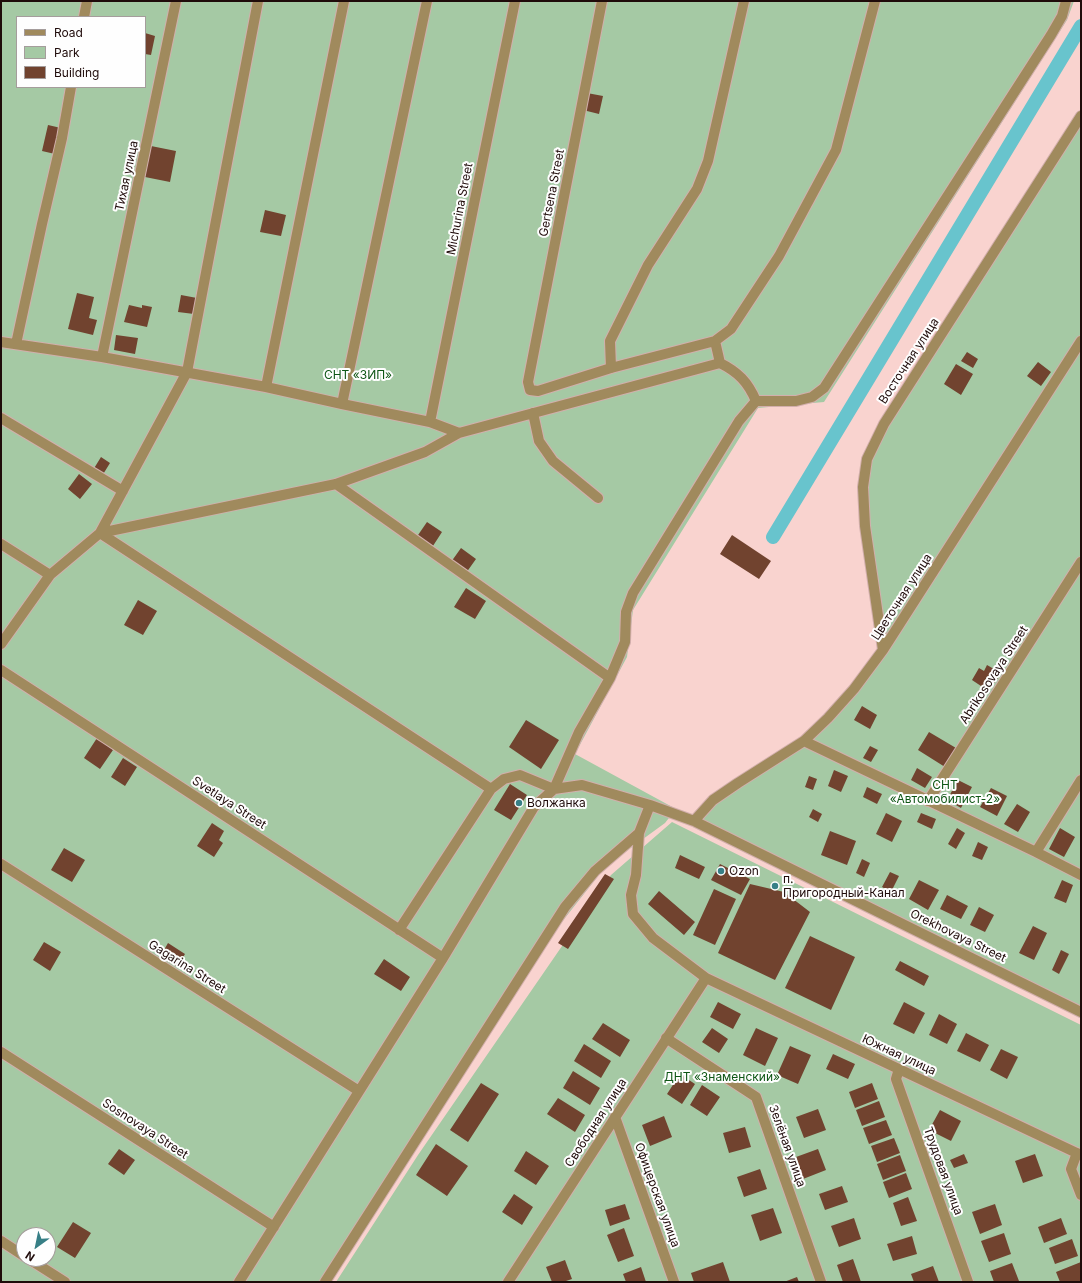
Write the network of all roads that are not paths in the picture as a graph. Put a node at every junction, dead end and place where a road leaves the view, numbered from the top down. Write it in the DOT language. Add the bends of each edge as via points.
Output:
graph roads {
  1 [pos="87,1"];
  2 [pos="176,1"];
  3 [pos="258,1"];
  4 [pos="344,1"];
  5 [pos="427,1"];
  6 [pos="515,1"];
  7 [pos="602,1"];
  8 [pos="744,1"];
  9 [pos="875,1"];
  10 [pos="1066,1"];
  11 [pos="84,16"];
  12 [pos="71,88"];
  13 [pos="1081,116"];
  14 [pos="714,340"];
  15 [pos="1081,341"];
  16 [pos="1,342"];
  17 [pos="16,344"];
  18 [pos="102,357"];
  19 [pos="720,363"];
  20 [pos="612,368"];
  21 [pos="187,372"];
  22 [pos="266,387"];
  23 [pos="756,401"];
  24 [pos="342,404"];
  25 [pos="533,413"];
  26 [pos="1,418"];
  27 [pos="430,422"];
  28 [pos="459,433"];
  29 [pos="336,484"];
  30 [pos="123,491"];
  31 [pos="598,498"];
  32 [pos="100,533"];
  33 [pos="1,544"];
  34 [pos="1081,562"];
  35 [pos="50,575"];
  36 [pos="1,644"];
  37 [pos="883,650"];
  38 [pos="1,670"];
  39 [pos="610,678"];
  40 [pos="804,741"];
  41 [pos="1081,780"];
  42 [pos="491,789"];
  43 [pos="554,789"];
  44 [pos="928,801"];
  45 [pos="650,804"];
  46 [pos="694,821"];
  47 [pos="639,833"];
  48 [pos="1036,852"];
  49 [pos="1,864"];
  50 [pos="1081,875"];
  51 [pos="399,930"];
  52 [pos="443,958"];
  53 [pos="706,978"];
  54 [pos="1081,1012"];
  55 [pos="666,1038"];
  56 [pos="1,1052"];
  57 [pos="899,1069"];
  58 [pos="359,1091"];
  59 [pos="615,1117"];
  60 [pos="1079,1154"];
  61 [pos="1081,1196"];
  62 [pos="274,1227"];
  63 [pos="1,1241"];
  64 [pos="16,1251"];
  65 [pos="42,1267"];
  66 [pos="65,1282"];
  67 [pos="239,1282"];
  68 [pos="325,1282"];
  69 [pos="508,1282"];
  70 [pos="674,1282"];
  71 [pos="821,1282"];
  72 [pos="968,1282"];
  1 -- 11 [label="street"];
  2 -- 18 [label="street, Тихая улица"];
  3 -- 21 [label="street"];
  4 -- 22 [label="street"];
  5 -- 24 [label="street"];
  6 -- 27 [label="street, Michurina Street"];
  7 -- 20 [label="street, Gertsena Street" via="528,382 530,390 538,391"];
  8 -- 20 [label="street" via="708,162 697,189 648,265 610,341"];
  9 -- 14 [label="street" via="836,150 779,256 731,329"];
  10 -- 23 [label="street" via="1062,16 1051,35 824,388 812,396 796,401"];
  12 -- 17 [label="street"];
  13 -- 37 [label="street, Восточная улица" via="884,424 867,459 863,487 865,526"];
  14 -- 19 [label="street"];
  14 -- 20 [label="street"];
  15 -- 37 [label="street, Цветочная улица"];
  16 -- 17 [label="street"];
  17 -- 18 [label="street"];
  18 -- 21 [label="street"];
  19 -- 23 [label="street" via="733,369 751,389"];
  19 -- 25 [label="street"];
  21 -- 22 [label="street"];
  21 -- 30 [label="street"];
  22 -- 24 [label="street"];
  23 -- 39 [label="street" via="739,421 633,593 626,612 625,642"];
  24 -- 27 [label="street"];
  25 -- 28 [label="street"];
  25 -- 31 [label="street" via="539,441 553,461"];
  26 -- 30 [label="street"];
  27 -- 28 [label="street"];
  28 -- 29 [label="street" via="425,452"];
  29 -- 32 [label="street"];
  29 -- 39 [label="street"];
  30 -- 32 [label="street"];
  32 -- 35 [label="street"];
  32 -- 42 [label="street"];
  33 -- 35 [label="street"];
  34 -- 44 [label="street, Abrikosovaya Street"];
  35 -- 36 [label="street"];
  37 -- 40 [label="street, Цветочная улица" via="854,689"];
  38 -- 51 [label="street, Svetlaya Street"];
  39 -- 43 [label="street" via="579,732"];
  40 -- 44 [label="street"];
  40 -- 46 [label="street, Цветочная улица" via="713,800"];
  41 -- 48 [label="street"];
  42 -- 43 [label="street" via="504,779 520,776"];
  42 -- 51 [label="street"];
  43 -- 45 [label="street, Orekhovaya Street" via="582,785"];
  43 -- 52 [label="street" via="534,807"];
  44 -- 48 [label="street"];
  45 -- 46 [label="street, Orekhovaya Street"];
  45 -- 47 [label="street"];
  46 -- 54 [label="street, Orekhovaya Street"];
  47 -- 53 [label="street, Южная улица" via="632,895 633,914 654,938"];
  47 -- 68 [label="street" via="595,872 565,907"];
  48 -- 50 [label="street"];
  49 -- 58 [label="street, Gagarina Street"];
  51 -- 52 [label="street, Svetlaya Street"];
  52 -- 58 [label="street"];
  53 -- 55 [label="street, Свободная улица"];
  53 -- 57 [label="street, Южная улица"];
  55 -- 59 [label="street, Свободная улица"];
  55 -- 71 [label="street, Зелёная улица" via="756,1097"];
  56 -- 62 [label="street, Sosnovaya Street"];
  57 -- 60 [label="street, Южная улица"];
  57 -- 72 [label="street, Трудовая улица" via="896,1079"];
  58 -- 62 [label="street"];
  59 -- 69 [label="street, Свободная улица"];
  59 -- 70 [label="street, Офицерская улица"];
  60 -- 61 [label="street" via="1071,1170"];
  62 -- 67 [label="street"];
  63 -- 64 [label="street"];
  65 -- 66 [label="street"];
}
